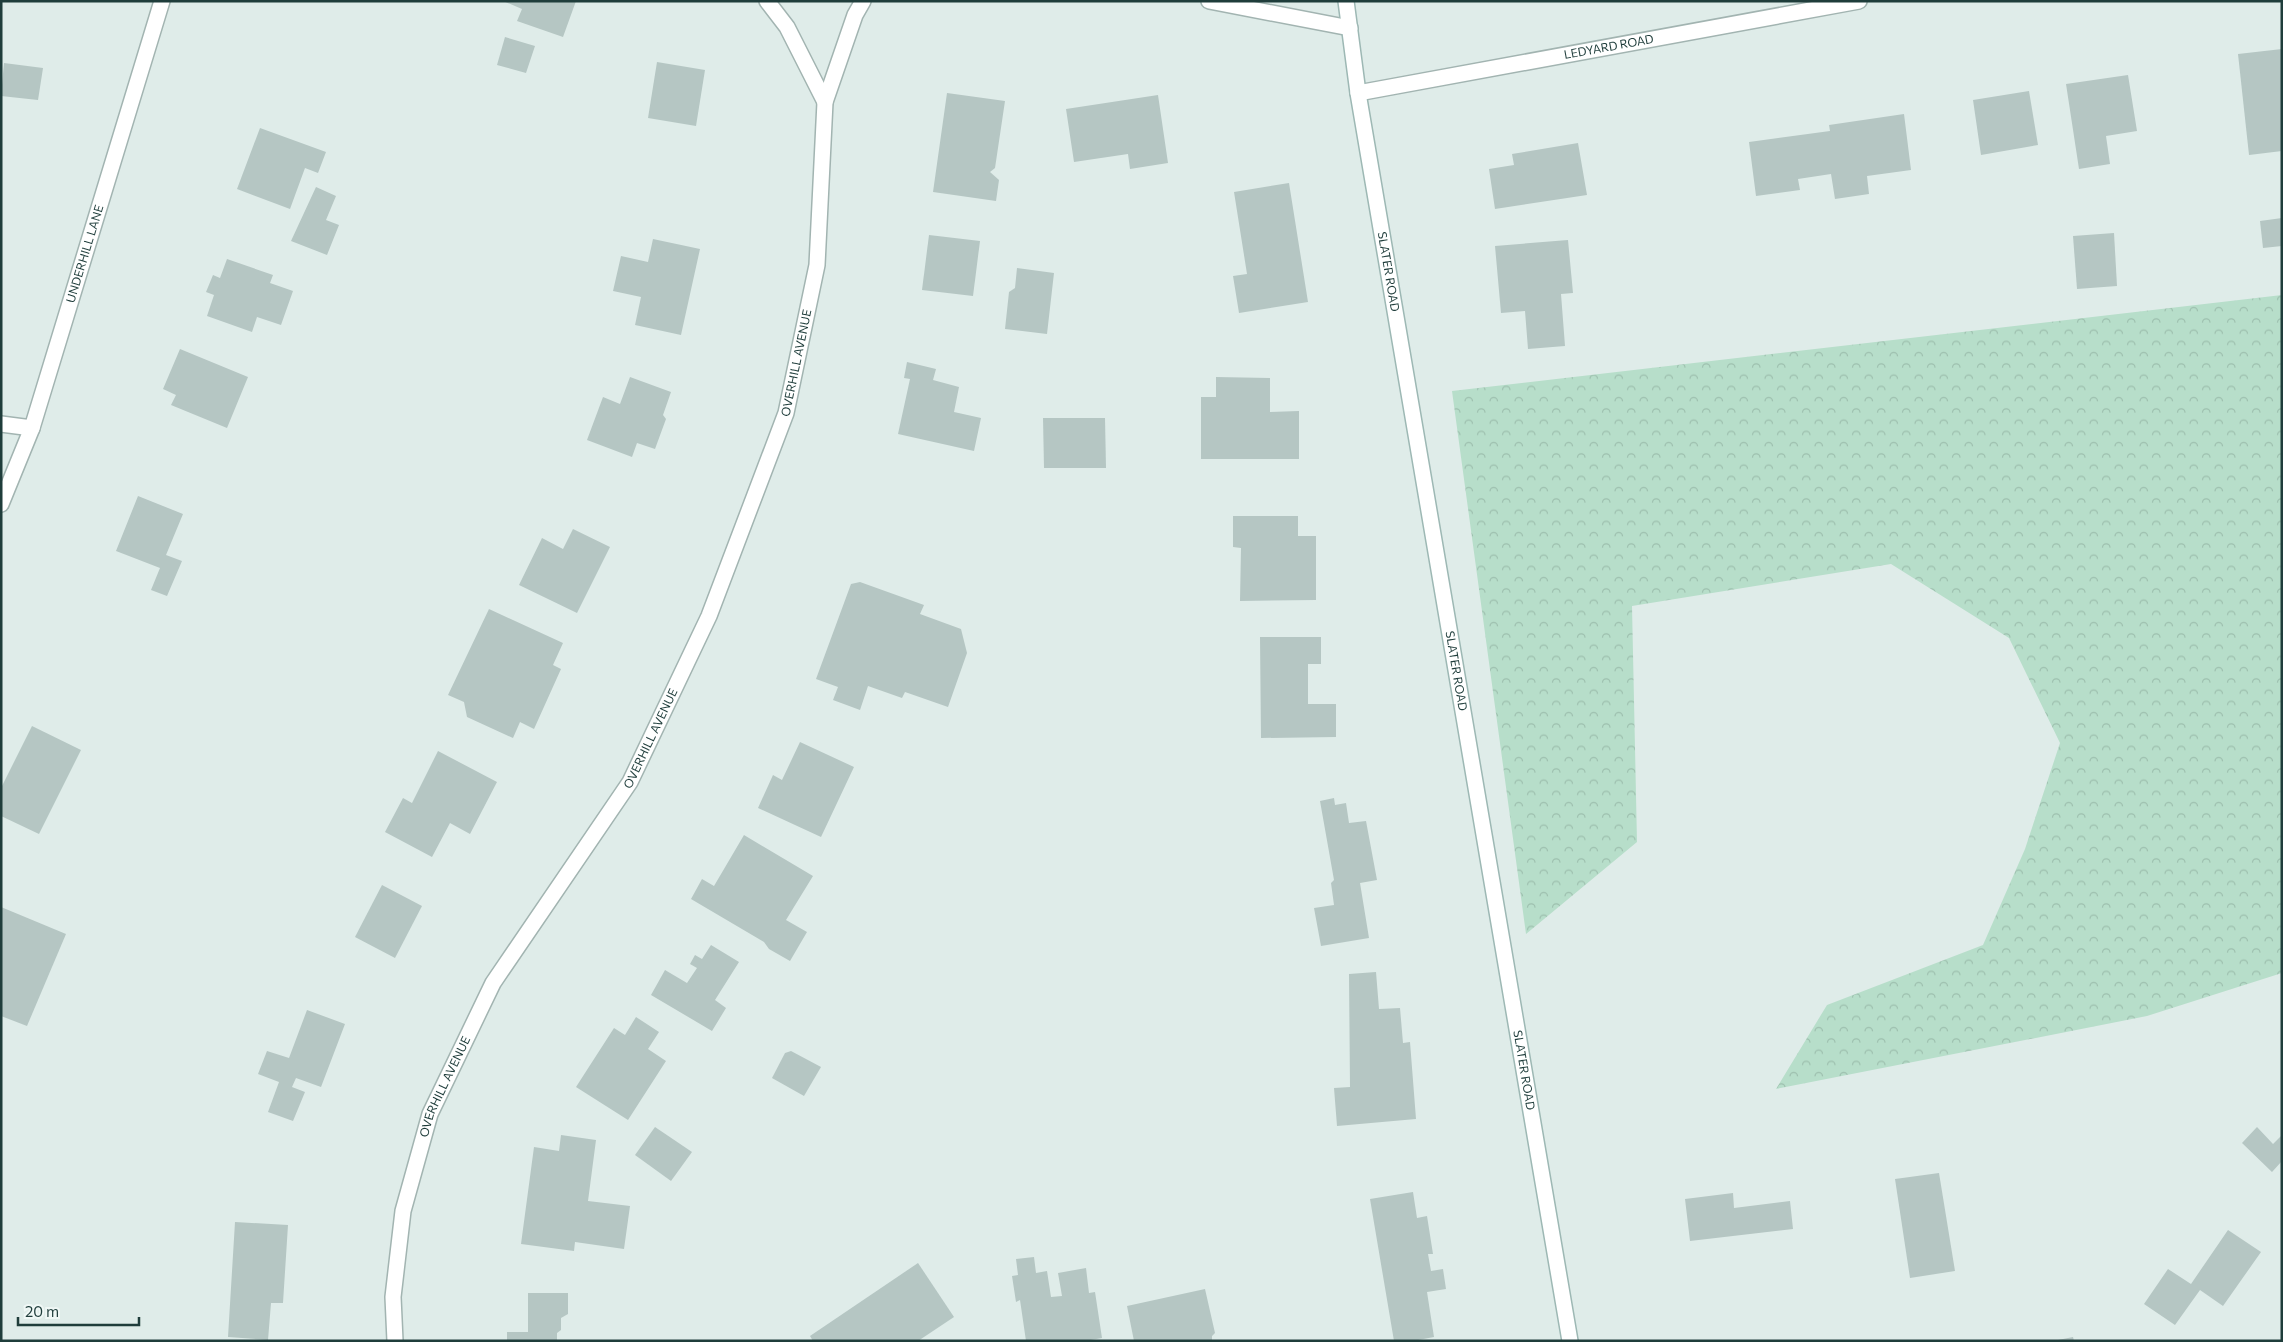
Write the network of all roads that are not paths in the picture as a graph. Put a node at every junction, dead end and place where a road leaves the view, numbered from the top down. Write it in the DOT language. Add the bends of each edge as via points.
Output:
graph roads {
  1 [pos="162,1"];
  2 [pos="767,1"];
  3 [pos="863,1"];
  4 [pos="1209,1"];
  5 [pos="1346,1"];
  6 [pos="1859,1"];
  7 [pos="1350,28"];
  8 [pos="1358,93"];
  9 [pos="825,102"];
  10 [pos="1,424"];
  11 [pos="32,428"];
  12 [pos="1,504"];
  13 [pos="395,1341"];
  14 [pos="1570,1341"];
  1 -- 11 [label="street, UNDERHILL LANE"];
  2 -- 9 [label="street, OVERHILL AVENUE" via="787,27"];
  3 -- 9 [label="street, OVERHILL AVENUE" via="854,15"];
  4 -- 7 [label="street"];
  5 -- 7 [label="street, SLATER ROAD"];
  6 -- 8 [label="street, LEDYARD ROAD"];
  7 -- 8 [label="street, SLATER ROAD"];
  8 -- 14 [label="street, SLATER ROAD"];
  9 -- 13 [label="street, OVERHILL AVENUE" via="818,265 786,413 709,616 630,782 493,983 430,1114 403,1211 394,1297"];
  10 -- 11 [label="street"];
  11 -- 12 [label="street, UNDERHILL LANE"];
}
